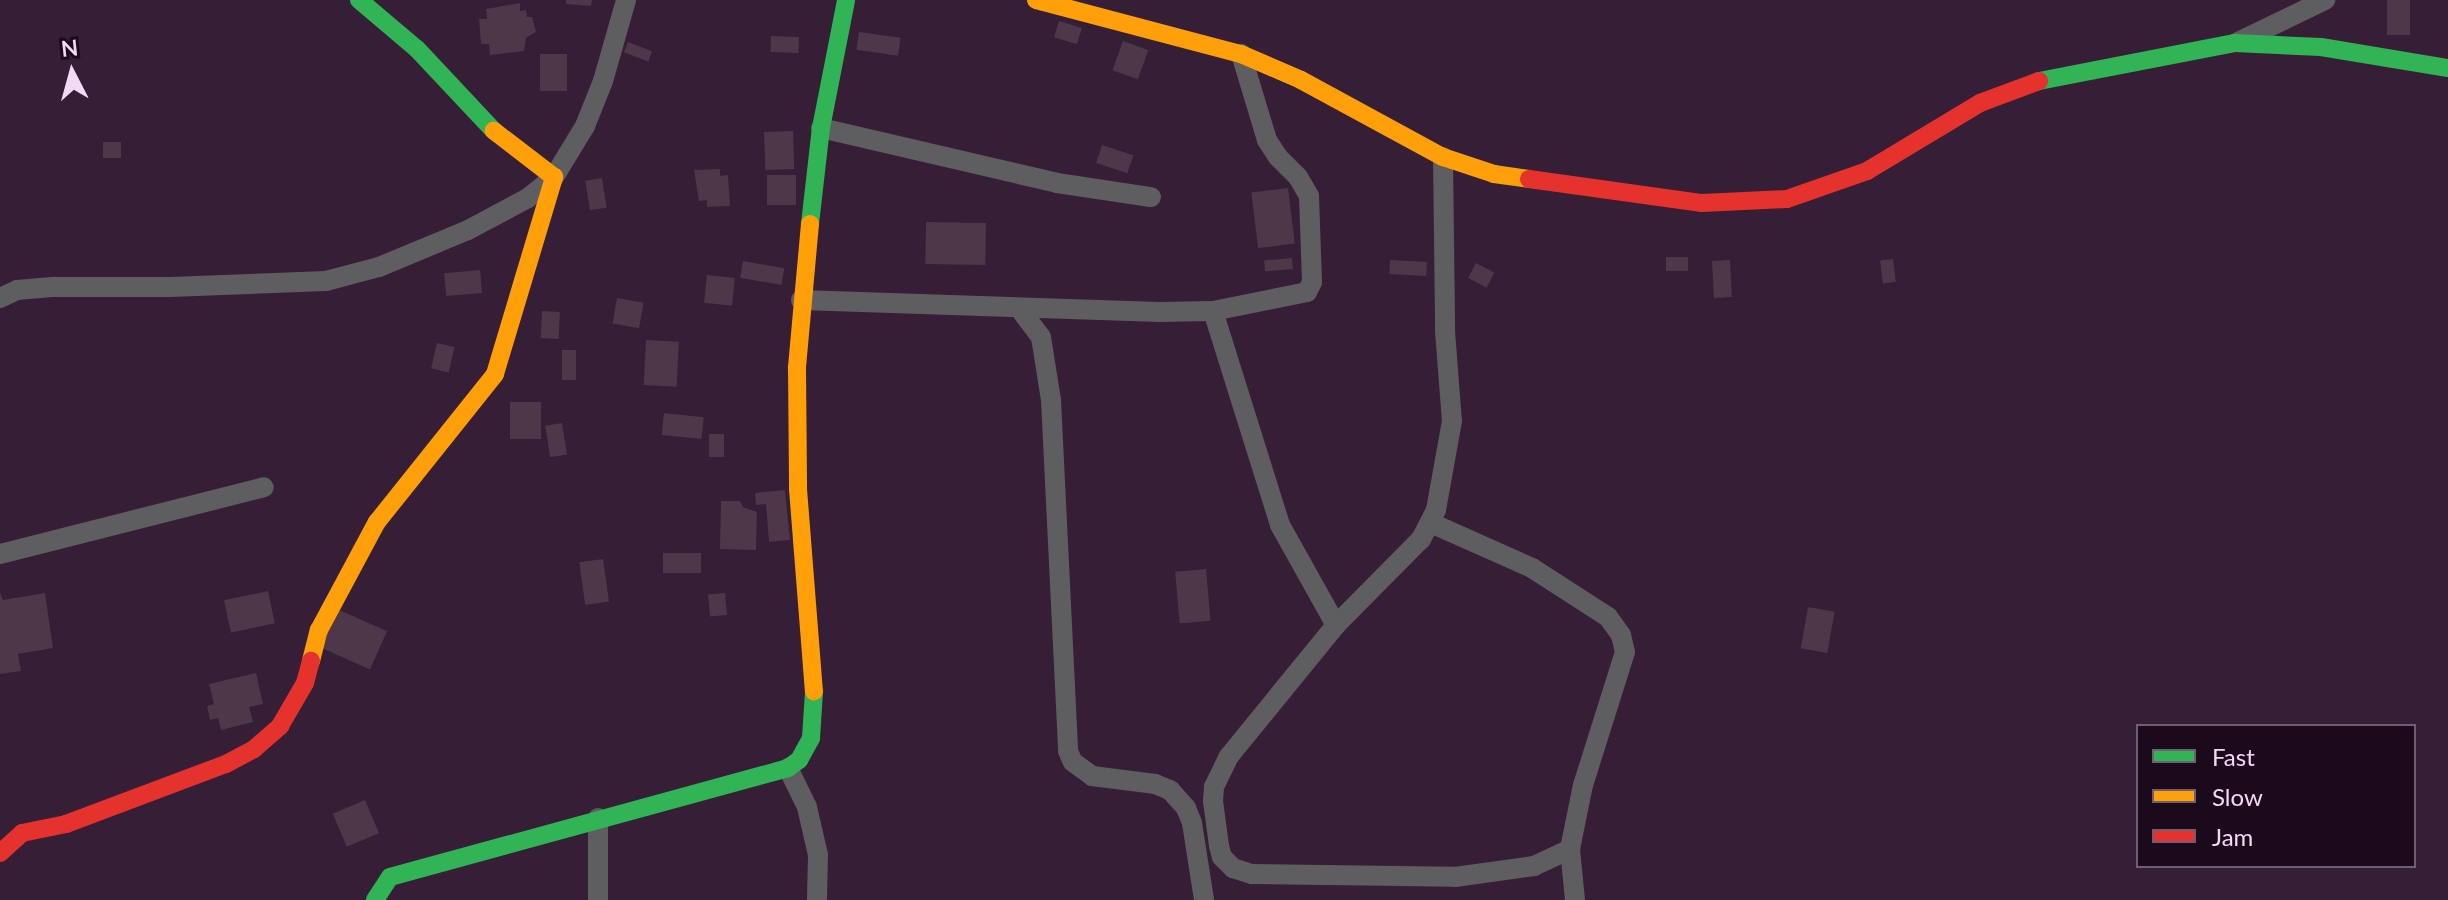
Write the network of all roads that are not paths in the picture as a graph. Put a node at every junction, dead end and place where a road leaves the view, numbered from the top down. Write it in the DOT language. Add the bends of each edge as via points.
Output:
graph roads {
  1 [pos="359,0"];
  2 [pos="626,0"];
  3 [pos="846,0"];
  4 [pos="1036,0"];
  5 [pos="2325,0"];
  6 [pos="2235,43"];
  7 [pos="1241,54"];
  8 [pos="2448,68"];
  9 [pos="821,128"];
  10 [pos="1443,157"];
  11 [pos="554,177"];
  12 [pos="1151,197"];
  13 [pos="0,298"];
  14 [pos="801,300"];
  15 [pos="1019,308"];
  16 [pos="1213,311"];
  17 [pos="264,487"];
  18 [pos="1431,523"];
  19 [pos="0,554"];
  20 [pos="1336,625"];
  21 [pos="788,768"];
  22 [pos="598,818"];
  23 [pos="1570,849"];
  24 [pos="0,853"];
  25 [pos="375,900"];
  26 [pos="598,900"];
  27 [pos="817,900"];
  28 [pos="1204,900"];
  29 [pos="1575,900"];
  1 -- 11 [label="street" via="417,49 484,123"];
  2 -- 11 [label="street" via="585,126"];
  3 -- 9 [label="street"];
  4 -- 7 [label="street"];
  5 -- 6 [label="street"];
  6 -- 8 [label="street" via="2321,47"];
  6 -- 10 [label="street" via="2019,86 1980,103 1867,171 1787,199 1702,203 1494,174"];
  7 -- 10 [label="street" via="1301,80"];
  7 -- 16 [label="street" via="1267,140 1309,196 1312,286 1302,294"];
  9 -- 12 [label="street" via="1057,183"];
  9 -- 14 [label="street"];
  10 -- 18 [label="street" via="1452,421 1442,493"];
  11 -- 13 [label="street" via="528,198 468,230 346,278 271,285 55,287 17,290"];
  11 -- 24 [label="street" via="495,374 377,522 319,630 305,683 280,726 226,764 66,824 22,833"];
  14 -- 15 [label="street"];
  14 -- 21 [label="street" via="798,489 815,723 799,760"];
  15 -- 16 [label="street"];
  15 -- 28 [label="street" via="1041,337 1051,400 1068,751 1073,762 1092,776 1170,790 1192,823"];
  16 -- 20 [label="street" via="1280,525"];
  17 -- 19 [label="street"];
  18 -- 20 [label="street"];
  18 -- 23 [label="street" via="1532,568 1608,617 1621,635 1625,652 1583,785"];
  20 -- 23 [label="street" via="1221,770 1213,801 1222,857 1233,868 1252,874 1455,877 1534,866"];
  21 -- 22 [label="street"];
  21 -- 27 [label="street" via="807,807 818,855"];
  22 -- 25 [label="street" via="390,877"];
  22 -- 26 [label="street"];
  23 -- 29 [label="street"];
}
